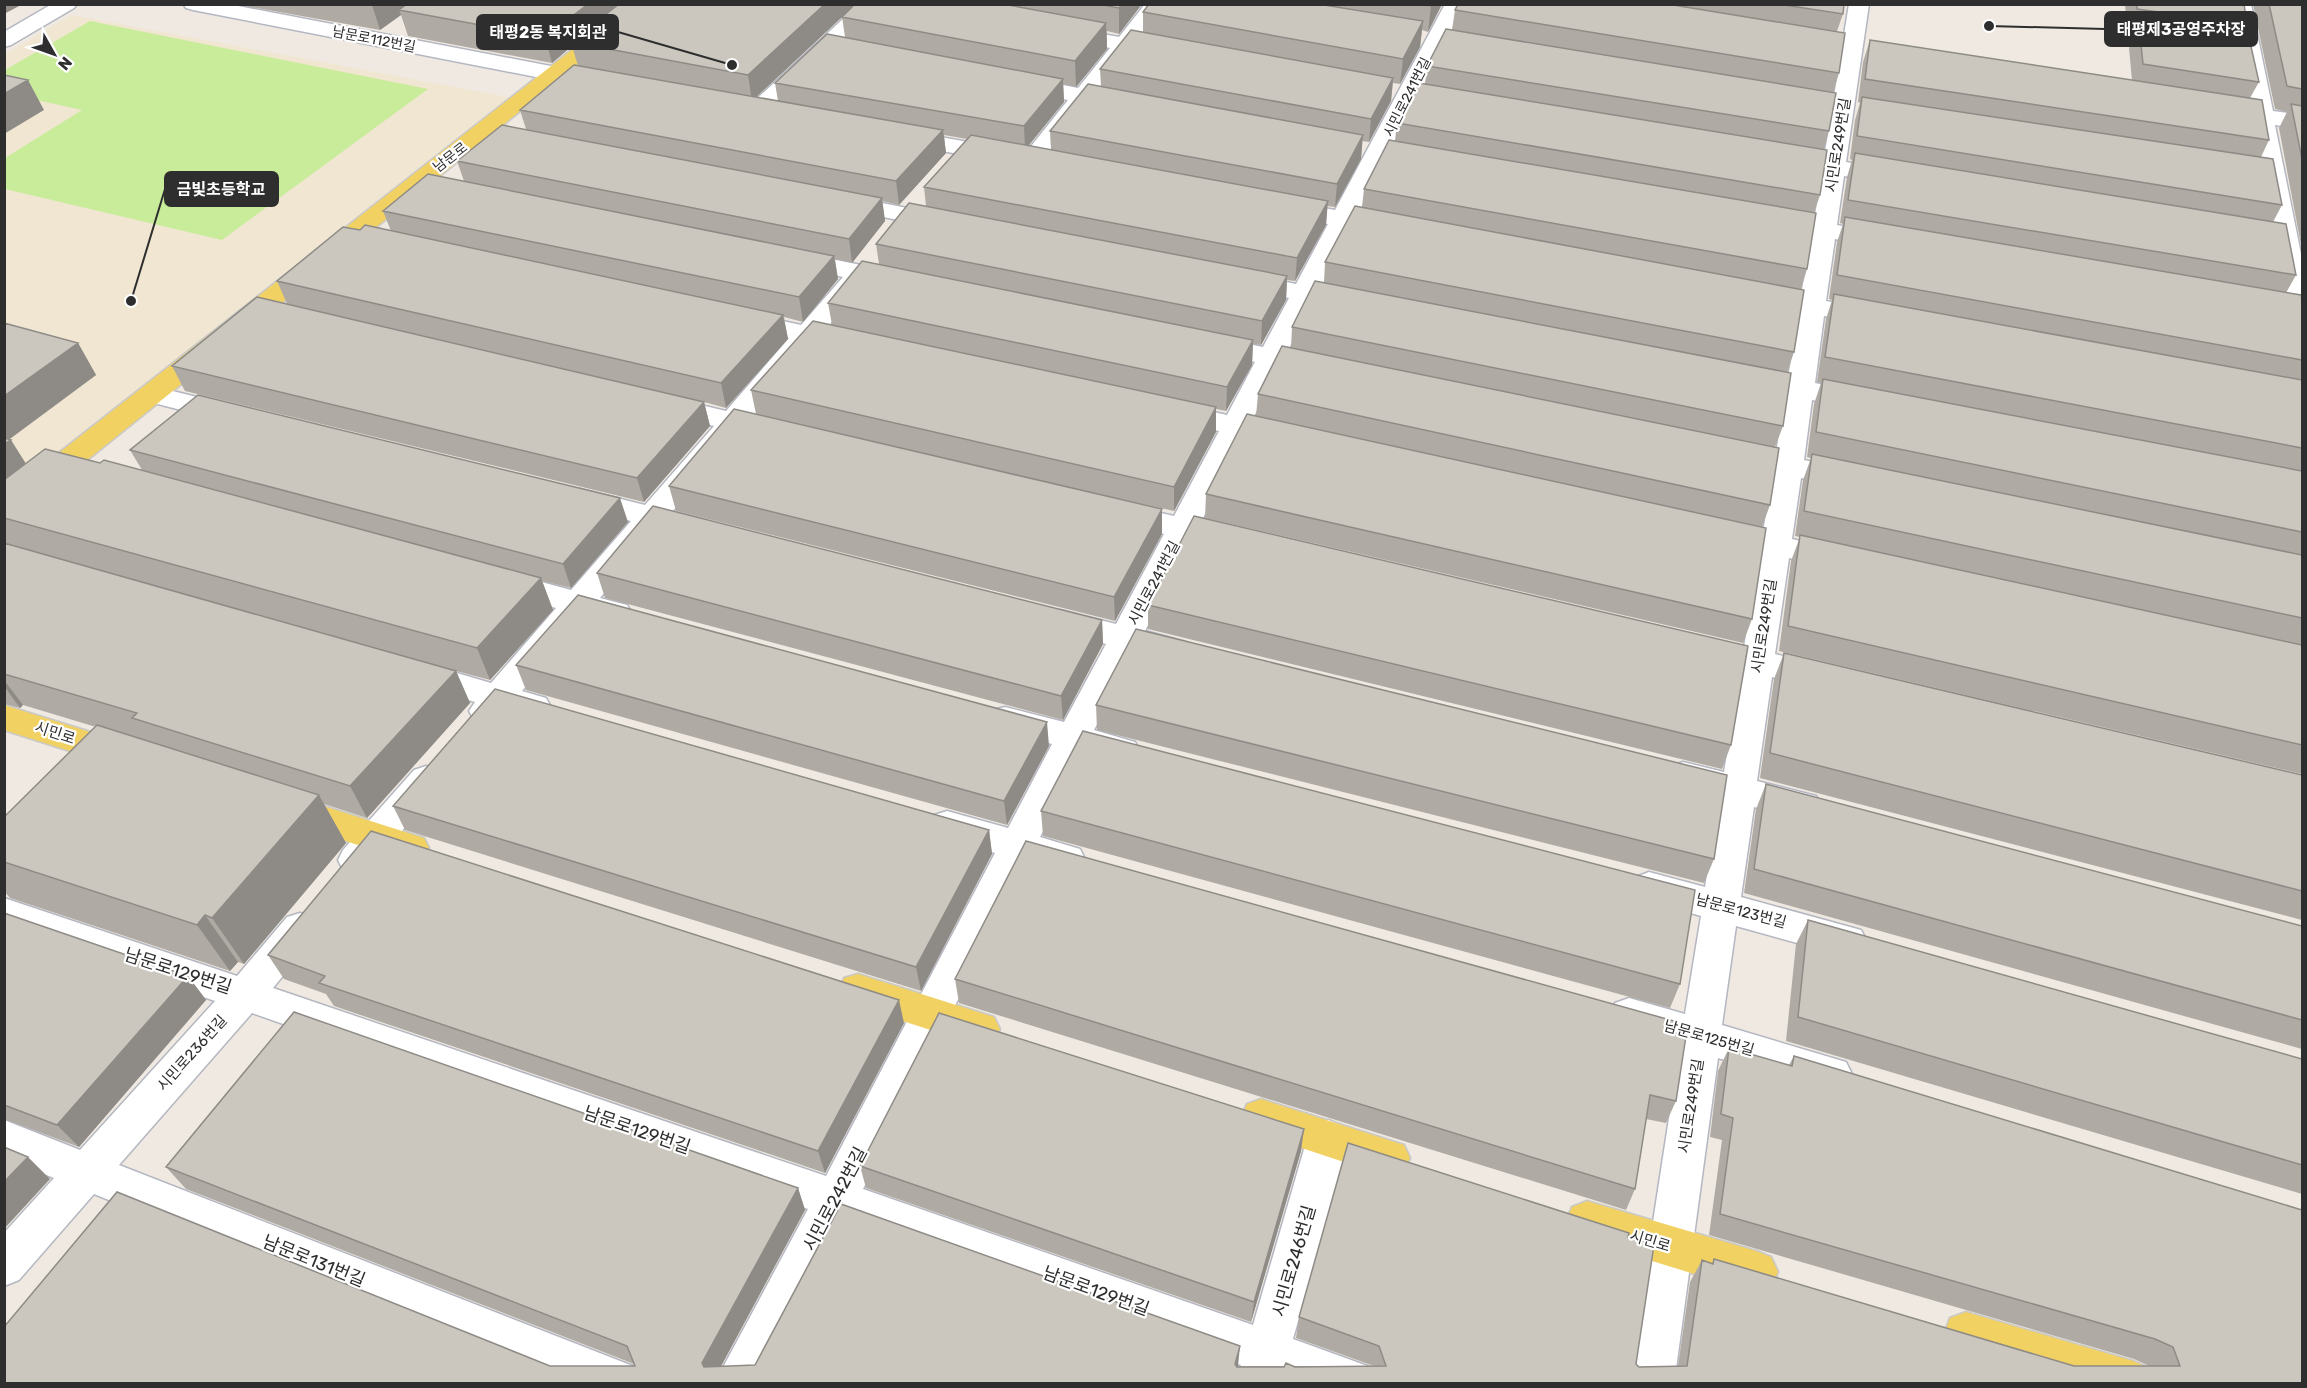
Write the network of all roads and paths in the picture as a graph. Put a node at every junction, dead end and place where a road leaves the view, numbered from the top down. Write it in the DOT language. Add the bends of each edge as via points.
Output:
graph roads {
  1 [pos="67,4"];
  2 [pos="193,4"];
  3 [pos="643,4"];
  4 [pos="871,4"];
  5 [pos="1156,4"];
  6 [pos="1455,4"];
  7 [pos="1859,4"];
  8 [pos="2218,4"];
  9 [pos="2241,6"];
  10 [pos="245,9"];
  11 [pos="407,22"];
  12 [pos="1046,29"];
  13 [pos="2124,39"];
  14 [pos="4,41"];
  15 [pos="382,41"];
  16 [pos="1125,44"];
  17 [pos="825,47"];
  18 [pos="2193,49"];
  19 [pos="848,51"];
  20 [pos="1182,54"];
  21 [pos="2228,54"];
  22 [pos="2251,57"];
  23 [pos="555,74"];
  24 [pos="1001,80"];
  25 [pos="611,85"];
  26 [pos="1083,96"];
  27 [pos="2203,106"];
  28 [pos="1140,107"];
  29 [pos="780,115"];
  30 [pos="2262,115"];
  31 [pos="2302,122"];
  32 [pos="481,133"];
  33 [pos="884,134"];
  34 [pos="515,140"];
  35 [pos="966,149"];
  36 [pos="1764,155"];
  37 [pos="1032,160"];
  38 [pos="1055,165"];
  39 [pos="1834,167"];
  40 [pos="2251,171"];
  41 [pos="2274,175"];
  42 [pos="1916,180"];
  43 [pos="417,184"];
  44 [pos="452,191"];
  45 [pos="814,197"];
  46 [pos="1263,204"];
  47 [pos="906,215"];
  48 [pos="1754,218"];
  49 [pos="1343,219"];
  50 [pos="965,227"];
  51 [pos="1825,230"];
  52 [pos="1414,232"];
  53 [pos="352,235"];
  54 [pos="2264,237"];
  55 [pos="2287,241"];
  56 [pos="387,243"];
  57 [pos="1906,244"];
  58 [pos="766,254"];
  59 [pos="860,273"];
  60 [pos="1223,277"];
  61 [pos="917,284"];
  62 [pos="1731,291"];
  63 [pos="1305,293"];
  64 [pos="1813,306"];
  65 [pos="1374,307"];
  66 [pos="260,309"];
  67 [pos="716,314"];
  68 [pos="2294,314"];
  69 [pos="294,317"];
  70 [pos="1894,321"];
  71 [pos="809,335"];
  72 [pos="1180,338"];
  73 [pos="867,347"];
  74 [pos="1272,357"];
  75 [pos="1342,371"];
  76 [pos="1720,373"];
  77 [pos="1800,388"];
  78 [pos="153,394"];
  79 [pos="639,400"];
  80 [pos="1144,405"];
  81 [pos="1882,405"];
  82 [pos="255,419"];
  83 [pos="731,422"];
  84 [pos="1236,425"];
  85 [pos="789,435"];
  86 [pos="1305,440"];
  87 [pos="1706,448"];
  88 [pos="65,465"];
  89 [pos="1788,466"];
  90 [pos="99,474"];
  91 [pos="1870,483"];
  92 [pos="551,492"];
  93 [pos="1090,506"];
  94 [pos="4,512"];
  95 [pos="654,517"];
  96 [pos="1183,528"];
  97 [pos="1696,528"];
  98 [pos="723,534"];
  99 [pos="1777,546"];
  100 [pos="1264,547"];
  101 [pos="1859,564"];
  102 [pos="477,575"];
  103 [pos="580,603"];
  104 [pos="1033,614"];
  105 [pos="649,622"];
  106 [pos="1125,637"];
  107 [pos="1678,643"];
  108 [pos="1206,657"];
  109 [pos="1759,662"];
  110 [pos="384,664"];
  111 [pos="1851,683"];
  112 [pos="499,697"];
  113 [pos="970,710"];
  114 [pos="4,717"];
  115 [pos="568,717"];
  116 [pos="468,732"];
  117 [pos="1073,738"];
  118 [pos="445,758"];
  119 [pos="1154,759"];
  120 [pos="151,764"];
  121 [pos="1658,769"];
  122 [pos="1739,789"];
  123 [pos="263,801"];
  124 [pos="1831,813"];
  125 [pos="914,815"];
  126 [pos="375,837"];
  127 [pos="1017,845"];
  128 [pos="443,859"];
  129 [pos="1097,867"];
  130 [pos="1617,878"];
  131 [pos="1721,905"];
  132 [pos="4,913"];
  133 [pos="1881,950"];
  134 [pos="828,981"];
  135 [pos="245,994"];
  136 [pos="1599,1006"];
  137 [pos="930,1013"];
  138 [pos="1701,1035"];
  139 [pos="1010,1038"];
  140 [pos="1860,1083"];
  141 [pos="1226,1106"];
  142 [pos="4,1139"];
  143 [pos="1328,1139"];
  144 [pos="1419,1168"];
  145 [pos="86,1171"];
  146 [pos="837,1199"];
  147 [pos="1556,1211"];
  148 [pos="1669,1247"];
  149 [pos="4,1265"];
  150 [pos="1794,1284"];
  151 [pos="1929,1323"];
  152 [pos="1263,1368"];
  153 [pos="622,1383"];
  154 [pos="737,1383"];
  155 [pos="1357,1383"];
  156 [pos="1651,1383"];
  157 [pos="2133,1383"];
  1 -- 14 [label="street"];
  2 -- 10 [label="street, 남문로112번길"];
  3 -- 23 [label="main road, 남문로"];
  4 -- 17 [label="street"];
  5 -- 16 [label="street"];
  6 -- 49 [label="street, 시민로241번길"];
  7 -- 39 [label="street, 시민로249번길"];
  8 -- 9 [label="street"];
  9 -- 22 [label="street"];
  10 -- 15 [label="street, 남문로112번길"];
  11 -- 15 [label="street"];
  12 -- 16 [label="street"];
  13 -- 18 [label="street"];
  15 -- 23 [label="street, 남문로112번길"];
  16 -- 20 [label="street"];
  16 -- 26 [label="street"];
  17 -- 19 [label="street"];
  17 -- 29 [label="street" via="746,109"];
  21 -- 22 [label="street"];
  22 -- 30 [label="street"];
  23 -- 25 [label="street, 남문로112번길"];
  23 -- 32 [label="main road, 남문로"];
  24 -- 26 [label="street"];
  26 -- 28 [label="street"];
  26 -- 37 [label="street"];
  27 -- 30 [label="street"];
  30 -- 31 [label="street"];
  30 -- 41 [label="street"];
  32 -- 34 [label="street"];
  32 -- 43 [label="main road, 남문로"];
  33 -- 35 [label="street"];
  35 -- 37 [label="street"];
  35 -- 47 [label="street"];
  36 -- 39 [label="street"];
  37 -- 38 [label="street"];
  39 -- 42 [label="street"];
  39 -- 51 [label="street, 시민로249번길"];
  40 -- 41 [label="street"];
  41 -- 55 [label="street"];
  43 -- 44 [label="street"];
  43 -- 53 [label="main road, 남문로"];
  45 -- 47 [label="street"];
  46 -- 49 [label="street"];
  47 -- 50 [label="street"];
  47 -- 59 [label="street"];
  48 -- 51 [label="street"];
  49 -- 52 [label="street"];
  49 -- 63 [label="street, 시민로241번길"];
  51 -- 57 [label="street"];
  51 -- 64 [label="street, 시민로249번길"];
  53 -- 56 [label="street"];
  53 -- 66 [label="main road, 남문로"];
  54 -- 55 [label="street"];
  55 -- 68 [label="street"];
  58 -- 59 [label="street"];
  59 -- 61 [label="street"];
  59 -- 71 [label="street"];
  60 -- 63 [label="street"];
  62 -- 64 [label="street"];
  63 -- 65 [label="street"];
  63 -- 74 [label="street, 시민로241번길"];
  64 -- 70 [label="street"];
  64 -- 77 [label="street, 시민로249번길"];
  66 -- 69 [label="street"];
  66 -- 78 [label="main road, 남문로"];
  67 -- 71 [label="street"];
  71 -- 73 [label="street"];
  71 -- 83 [label="street"];
  72 -- 74 [label="street"];
  74 -- 75 [label="street"];
  74 -- 84 [label="street, 시민로241번길"];
  76 -- 77 [label="street"];
  77 -- 81 [label="street"];
  77 -- 89 [label="street, 시민로249번길"];
  78 -- 82 [label="street"];
  78 -- 88 [label="main road, 남문로"];
  79 -- 83 [label="street"];
  80 -- 84 [label="street"];
  83 -- 85 [label="street"];
  83 -- 95 [label="street"];
  84 -- 86 [label="street"];
  84 -- 96 [label="street, 시민로241번길"];
  87 -- 89 [label="street"];
  88 -- 90 [label="street"];
  88 -- 94 [label="main road, 남문로"];
  89 -- 91 [label="street"];
  89 -- 99 [label="street, 시민로249번길"];
  92 -- 95 [label="street"];
  93 -- 96 [label="street"];
  95 -- 98 [label="street"];
  95 -- 103 [label="street"];
  96 -- 100 [label="street"];
  96 -- 106 [label="street, 시민로241번길"];
  97 -- 99 [label="street"];
  99 -- 101 [label="street"];
  99 -- 109 [label="street, 시민로249번길"];
  102 -- 103 [label="street"];
  103 -- 105 [label="street"];
  103 -- 112 [label="street"];
  104 -- 106 [label="street"];
  106 -- 108 [label="street"];
  106 -- 117 [label="street, 시민로241번길"];
  107 -- 109 [label="street"];
  109 -- 111 [label="street"];
  109 -- 122 [label="street, 시민로249번길"];
  110 -- 112 [label="street"];
  112 -- 115 [label="street"];
  112 -- 116 [label="street"];
  113 -- 117 [label="street"];
  114 -- 120 [label="main road, 시민로"];
  117 -- 119 [label="street"];
  117 -- 127 [label="street, 시민로241번길"];
  118 -- 126 [label="street, 시민로236번길"];
  121 -- 122 [label="street"];
  122 -- 124 [label="street"];
  122 -- 131 [label="street, 시민로249번길"];
  123 -- 126 [label="main road"];
  125 -- 127 [label="street"];
  126 -- 128 [label="main road"];
  126 -- 135 [label="street, 시민로236번길"];
  127 -- 129 [label="street"];
  127 -- 137 [label="street, 시민로241번길"];
  130 -- 131 [label="street, 남문로123번길"];
  131 -- 133 [label="street, 남문로123번길"];
  131 -- 138 [label="street, 시민로249번길"];
  132 -- 135 [label="street, 남문로129번길"];
  134 -- 137 [label="main road"];
  135 -- 145 [label="street, 시민로236번길"];
  135 -- 146 [label="street, 남문로129번길"];
  136 -- 138 [label="street, 남문로125번길"];
  137 -- 139 [label="main road"];
  137 -- 146 [label="street, 시민로242번길"];
  138 -- 140 [label="street, 남문로125번길"];
  138 -- 148 [label="street, 시민로249번길"];
  141 -- 143 [label="main road"];
  142 -- 145 [label="street, 남문로131번길"];
  143 -- 144 [label="main road"];
  143 -- 152 [label="street, 시민로246번길"];
  145 -- 149 [label="street, 시민로236번길"];
  145 -- 153 [label="street, 남문로131번길"];
  146 -- 152 [label="street, 남문로129번길"];
  146 -- 154 [label="street, 시민로242번길"];
  147 -- 148 [label="main road, 시민로"];
  148 -- 150 [label="main road, 시민로"];
  148 -- 156 [label="street, 시민로249번길"];
  151 -- 157 [label="main road"];
  152 -- 155 [label="street, 남문로129번길"];
}
